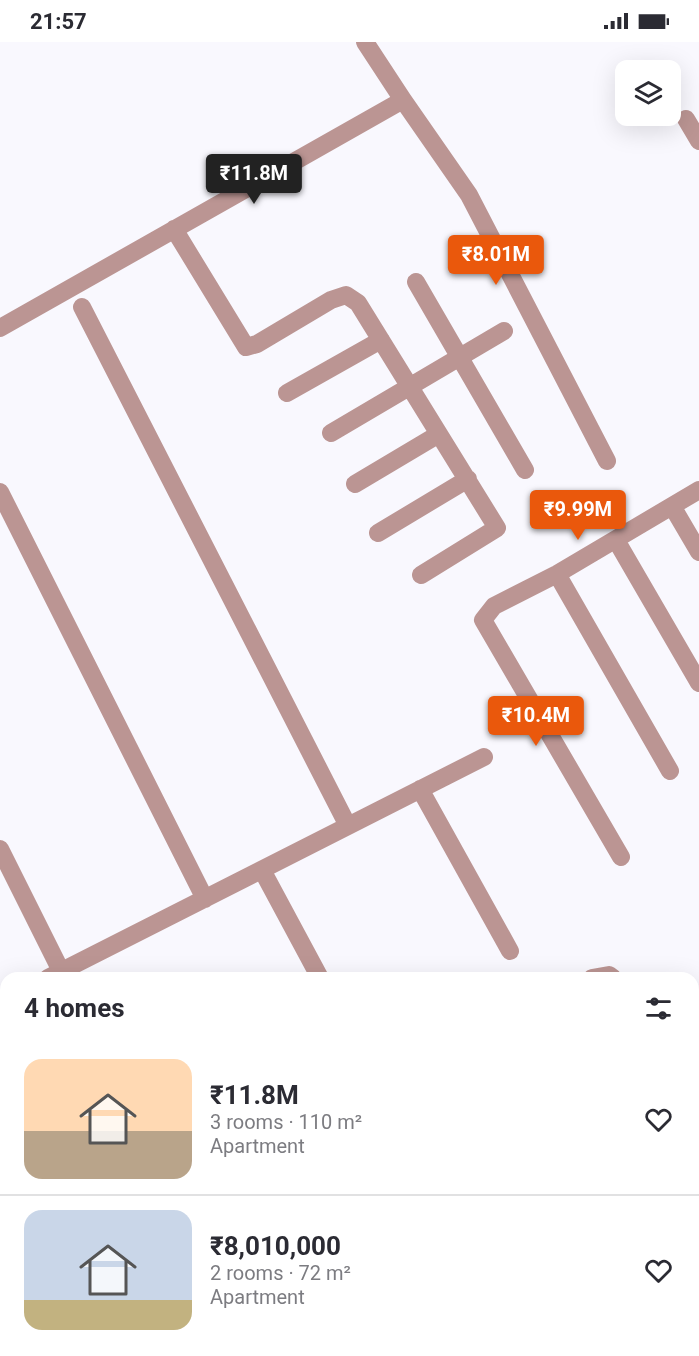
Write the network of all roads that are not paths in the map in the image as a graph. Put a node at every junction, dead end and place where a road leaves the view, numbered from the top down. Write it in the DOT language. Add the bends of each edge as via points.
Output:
graph roads {
  1 [pos="365,42"];
  2 [pos="403,100"];
  3 [pos="686,118"];
  4 [pos="699,141"];
  5 [pos="174,230"];
  6 [pos="416,282"];
  7 [pos="82,307"];
  8 [pos="0,328"];
  9 [pos="504,331"];
  10 [pos="381,340"];
  11 [pos="459,357"];
  12 [pos="410,386"];
  13 [pos="287,393"];
  14 [pos="331,433"];
  15 [pos="439,434"];
  16 [pos="607,461"];
  17 [pos="525,470"];
  18 [pos="468,479"];
  19 [pos="355,484"];
  20 [pos="699,490"];
  21 [pos="0,492"];
  22 [pos="672,506"];
  23 [pos="378,533"];
  24 [pos="616,540"];
  25 [pos="699,552"];
  26 [pos="557,574"];
  27 [pos="421,575"];
  28 [pos="699,683"];
  29 [pos="484,757"];
  30 [pos="670,771"];
  31 [pos="420,789"];
  32 [pos="348,826"];
  33 [pos="0,849"];
  34 [pos="621,857"];
  35 [pos="262,870"];
  36 [pos="205,899"];
  37 [pos="510,951"];
  38 [pos="54,972"];
  39 [pos="61,972"];
  40 [pos="317,972"];
  1 -- 2 [label="street"];
  2 -- 5 [label="street"];
  2 -- 16 [label="street" via="469,195"];
  3 -- 4 [label="street"];
  5 -- 8 [label="street"];
  5 -- 10 [label="street" via="246,347 346,295 358,303"];
  6 -- 11 [label="street"];
  7 -- 32 [label="street"];
  9 -- 11 [label="street"];
  10 -- 12 [label="street"];
  10 -- 13 [label="street"];
  11 -- 12 [label="street"];
  11 -- 17 [label="street"];
  12 -- 14 [label="street"];
  12 -- 15 [label="street"];
  15 -- 18 [label="street"];
  15 -- 19 [label="street"];
  18 -- 23 [label="street"];
  18 -- 27 [label="street" via="497,528"];
  20 -- 22 [label="street"];
  21 -- 36 [label="street"];
  22 -- 24 [label="street"];
  22 -- 25 [label="street"];
  24 -- 26 [label="street"];
  24 -- 28 [label="street"];
  26 -- 30 [label="street"];
  26 -- 34 [label="street" via="494,606 483,620"];
  29 -- 31 [label="street"];
  31 -- 32 [label="street"];
  31 -- 37 [label="street"];
  32 -- 35 [label="street"];
  33 -- 38 [label="street"];
  35 -- 36 [label="street"];
  35 -- 40 [label="street"];
  36 -- 39 [label="street"];
}
